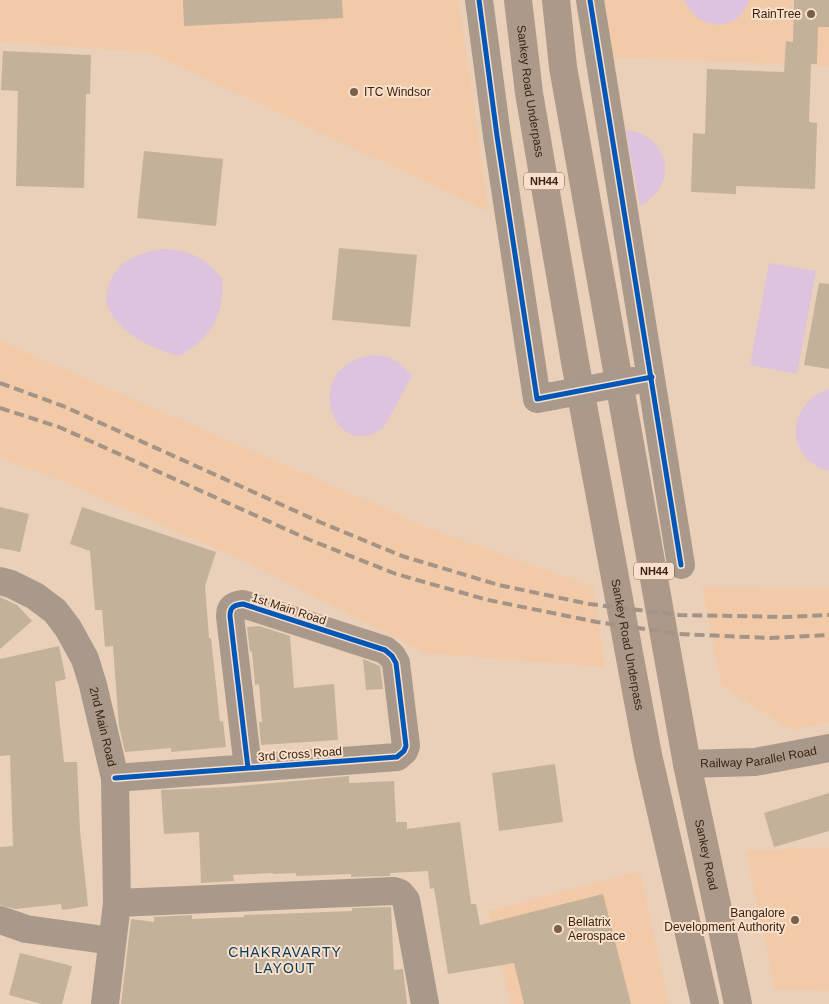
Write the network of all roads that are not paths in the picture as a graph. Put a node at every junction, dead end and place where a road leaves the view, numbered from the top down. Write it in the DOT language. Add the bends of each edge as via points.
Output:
graph roads {
  1 [pos="479,0"];
  2 [pos="518,0"];
  3 [pos="556,0"];
  4 [pos="590,0"];
  5 [pos="642,379"];
  6 [pos="681,565"];
  7 [pos="0,582"];
  8 [pos="829,748"];
  9 [pos="398,757"];
  10 [pos="688,764"];
  11 [pos="248,768"];
  12 [pos="115,778"];
  13 [pos="116,904"];
  14 [pos="0,920"];
  15 [pos="112,941"];
  16 [pos="105,1004"];
  17 [pos="425,1004"];
  18 [pos="705,1004"];
  19 [pos="738,1004"];
  1 -- 5 [label="street, bridge" via="537,399"];
  2 -- 18 [label="main road, Sankey Road Underpass / NH44" via="529,93 575,362 648,755"];
  3 -- 10 [label="main road, NH44" via="563,67"];
  4 -- 5 [label="street"];
  5 -- 6 [label="street"];
  7 -- 12 [label="street, 2nd Main Road" via="35,596 55,611 68,628 85,659"];
  8 -- 10 [label="street, Railway Parallel Road" via="755,762"];
  9 -- 11 [label="street, 3rd Cross Road"];
  9 -- 11 [label="street, 1st Main Road" via="406,746 396,662 392,656 385,650 243,604 235,605 230,616"];
  10 -- 19 [label="main road, Sankey Road / NH44"];
  11 -- 12 [label="street, 3rd Cross Road"];
  12 -- 13 [label="street, 2nd Main Road"];
  13 -- 15 [label="street, 2nd Main Road"];
  13 -- 17 [label="street" via="394,891 406,900"];
  14 -- 15 [label="street" via="26,929"];
  15 -- 16 [label="street, 2nd Main Road"];
}
